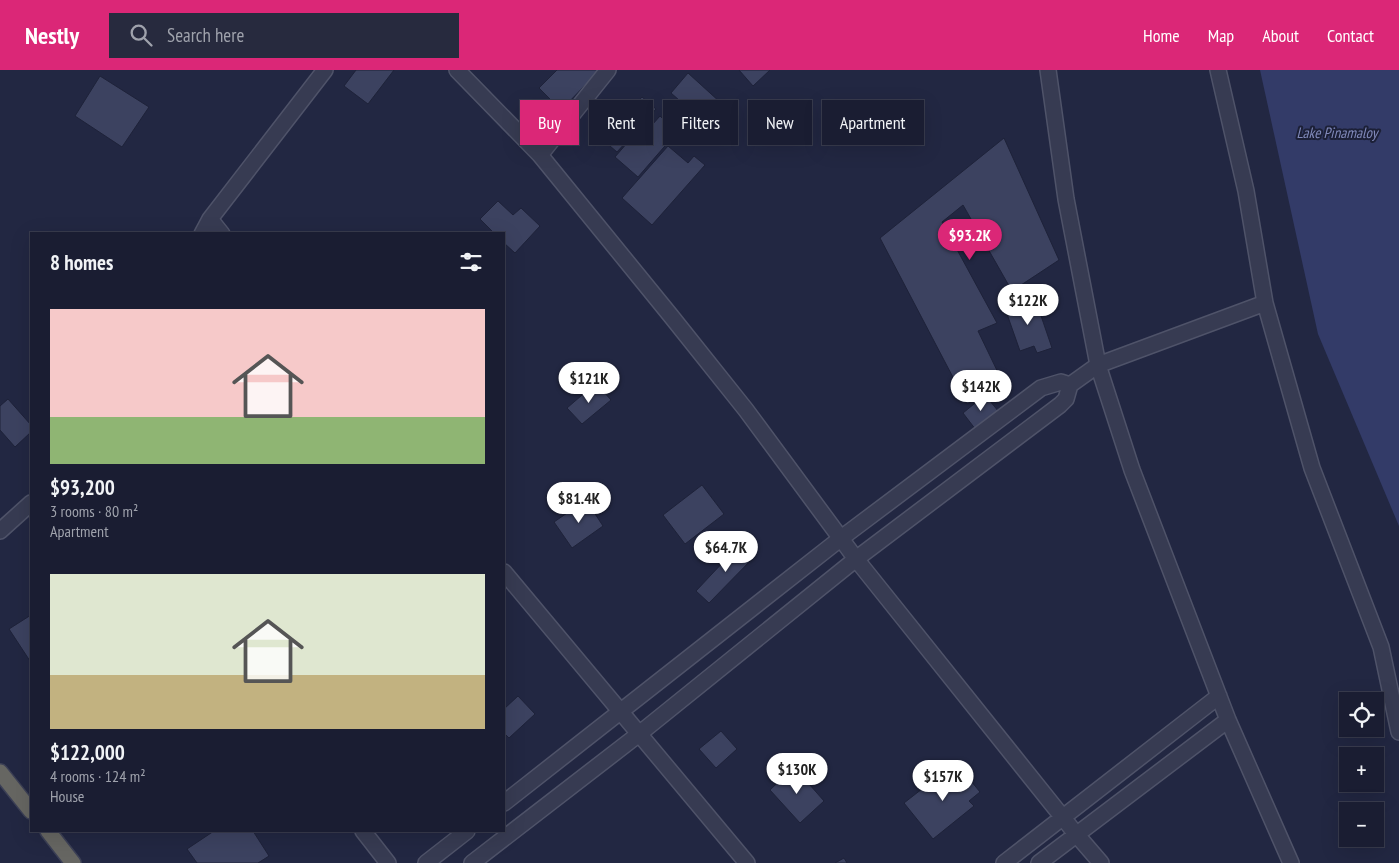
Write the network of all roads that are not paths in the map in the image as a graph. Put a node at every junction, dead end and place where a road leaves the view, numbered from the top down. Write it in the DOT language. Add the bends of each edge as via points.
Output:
graph roads {
  1 [pos="325,70"];
  2 [pos="457,70"];
  3 [pos="608,70"];
  4 [pos="1048,70"];
  5 [pos="1218,70"];
  6 [pos="540,155"];
  7 [pos="210,220"];
  8 [pos="203,232"];
  9 [pos="220,232"];
  10 [pos="1265,303"];
  11 [pos="1098,365"];
  12 [pos="1070,385"];
  13 [pos="30,504"];
  14 [pos="0,531"];
  15 [pos="840,539"];
  16 [pos="856,559"];
  17 [pos="505,573"];
  18 [pos="1219,696"];
  19 [pos="621,713"];
  20 [pos="1228,720"];
  21 [pos="1399,732"];
  22 [pos="639,734"];
  23 [pos="0,772"];
  24 [pos="505,802"];
  25 [pos="30,810"];
  26 [pos="1063,818"];
  27 [pos="49,832"];
  28 [pos="364,832"];
  29 [pos="467,832"];
  30 [pos="1076,834"];
  31 [pos="73,863"];
  32 [pos="388,863"];
  33 [pos="426,863"];
  34 [pos="472,863"];
  35 [pos="747,863"];
  36 [pos="1004,863"];
  37 [pos="1040,863"];
  38 [pos="1102,863"];
  39 [pos="1291,863"];
  1 -- 7 [label="street"];
  2 -- 6 [label="street"];
  3 -- 6 [label="street"];
  4 -- 11 [label="street" via="1066,199"];
  5 -- 10 [label="street" via="1246,191"];
  6 -- 15 [label="street" via="746,410"];
  7 -- 8 [label="street"];
  7 -- 9 [label="street"];
  10 -- 11 [label="street"];
  10 -- 21 [label="street" via="1312,468 1381,648"];
  11 -- 12 [label="street"];
  11 -- 18 [label="street" via="1132,470"];
  12 -- 15 [label="street" via="1061,382 1042,388"];
  12 -- 16 [label="street" via="1066,399 1060,405"];
  13 -- 14 [label="street"];
  15 -- 16 [label="street"];
  15 -- 19 [label="street"];
  16 -- 22 [label="street"];
  16 -- 26 [label="street"];
  17 -- 19 [label="street"];
  18 -- 20 [label="street"];
  18 -- 26 [label="street"];
  19 -- 22 [label="street"];
  19 -- 24 [label="street"];
  20 -- 30 [label="street"];
  20 -- 39 [label="street"];
  22 -- 34 [label="street"];
  22 -- 35 [label="street"];
  23 -- 25 [label="highway"];
  26 -- 30 [label="street"];
  26 -- 36 [label="street"];
  27 -- 31 [label="highway"];
  28 -- 32 [label="street"];
  29 -- 33 [label="street"];
  30 -- 37 [label="street"];
  30 -- 38 [label="street"];
}
